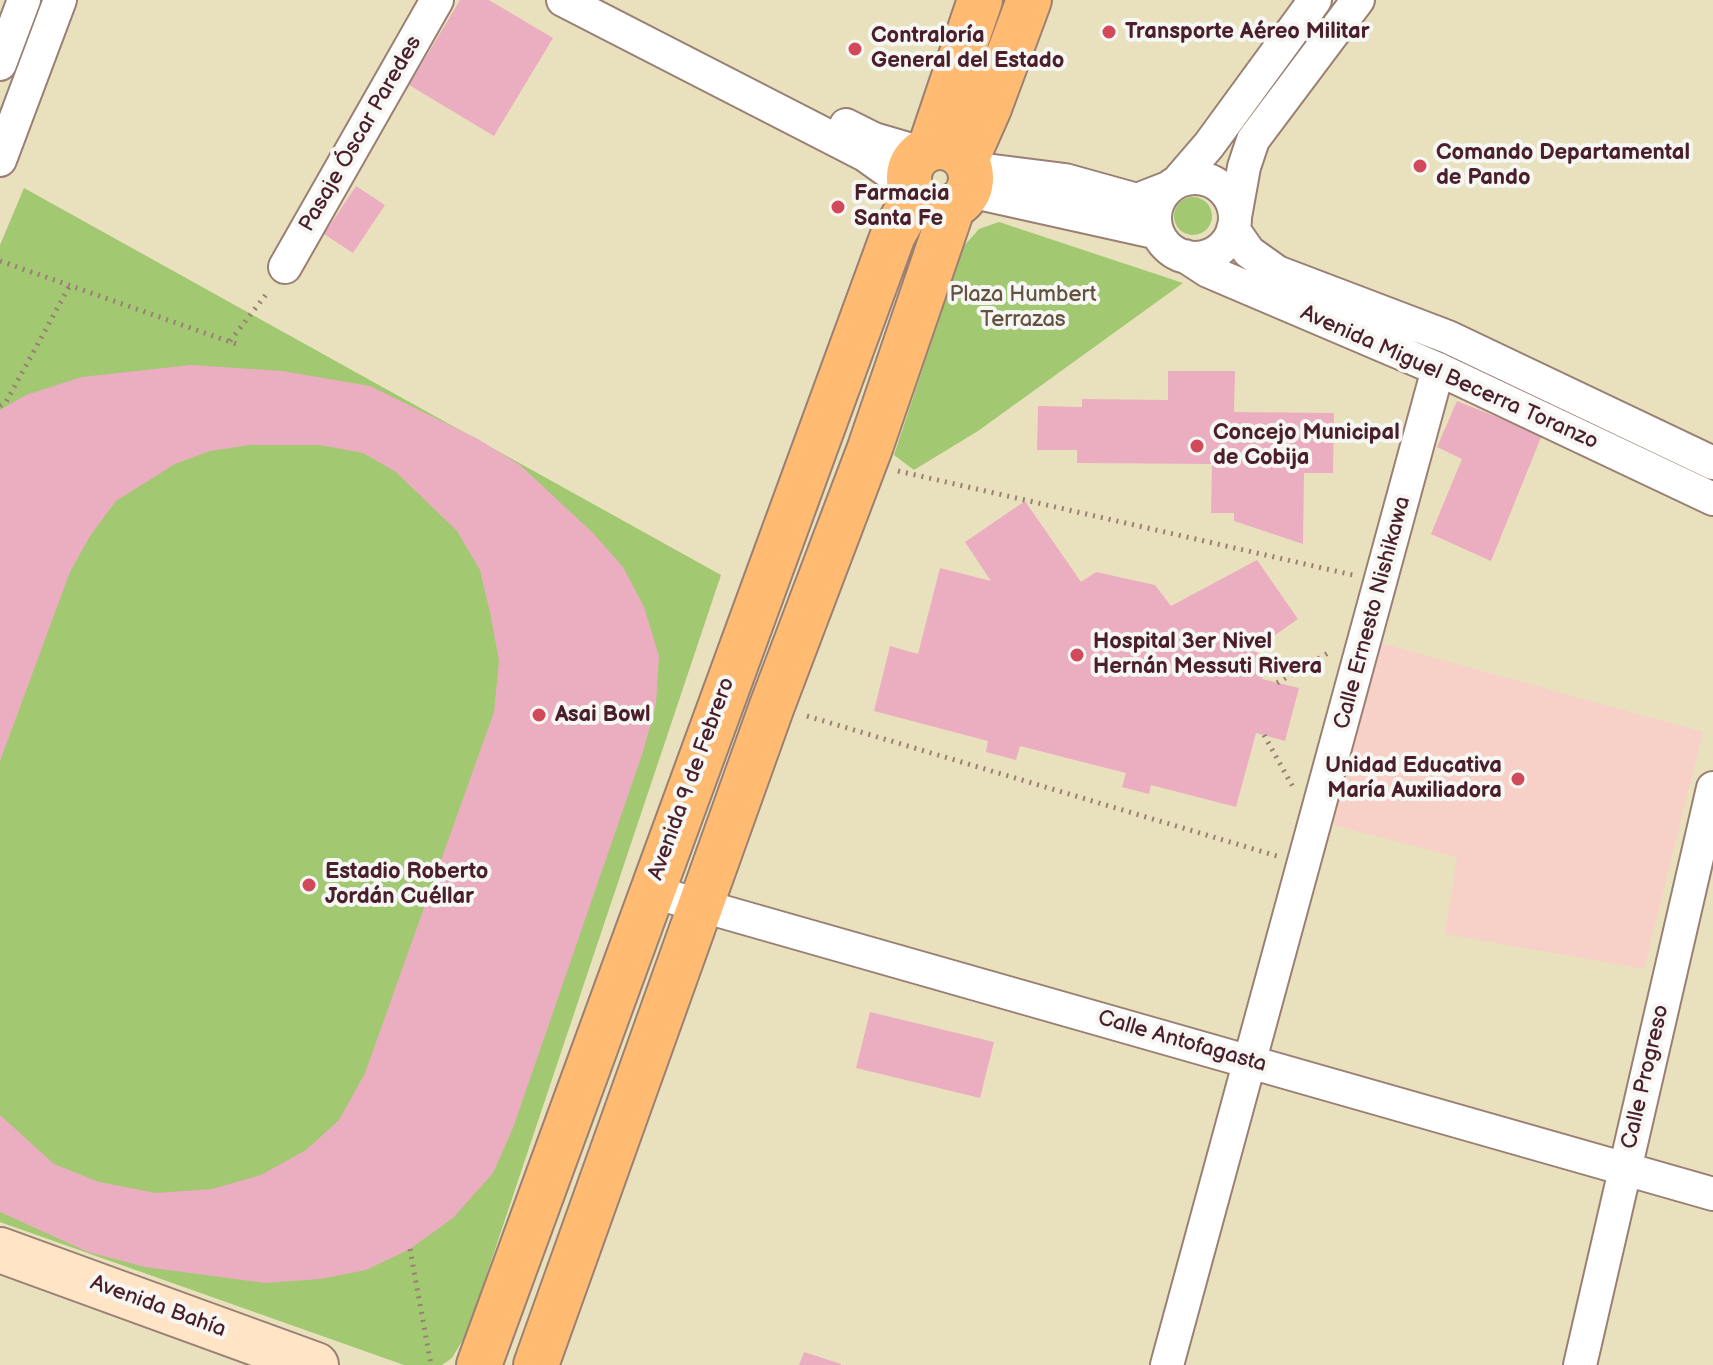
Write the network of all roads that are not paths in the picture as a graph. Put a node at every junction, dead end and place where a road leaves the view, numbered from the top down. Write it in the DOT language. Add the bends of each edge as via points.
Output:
graph roads {
  1 [pos="24,0"];
  2 [pos="60,0"];
  3 [pos="437,0"];
  4 [pos="563,0"];
  5 [pos="611,0"];
  6 [pos="980,0"];
  7 [pos="1029,0"];
  8 [pos="1315,0"];
  9 [pos="1358,0"];
  10 [pos="0,64"];
  11 [pos="0,160"];
  12 [pos="942,176"];
  13 [pos="1173,185"];
  14 [pos="1234,223"];
  15 [pos="1158,233"];
  16 [pos="1185,256"];
  17 [pos="285,267"];
  18 [pos="1438,369"];
  19 [pos="1713,463"];
  20 [pos="1713,499"];
  21 [pos="1713,790"];
  22 [pos="650,891"];
  23 [pos="701,907"];
  24 [pos="1252,1062"];
  25 [pos="1625,1168"];
  26 [pos="1713,1194"];
  27 [pos="0,1250"];
  28 [pos="316,1365"];
  29 [pos="479,1365"];
  30 [pos="536,1365"];
  31 [pos="1167,1365"];
  32 [pos="1580,1365"];
  1 -- 10 [label="street"];
  2 -- 11 [label="street"];
  3 -- 17 [label="street, Pasaje Óscar Paredes"];
  4 -- 12 [label="street" via="865,155"];
  5 -- 12 [label="street"];
  6 -- 12 [label="main road, Avenida 9 de Febrero"];
  7 -- 12 [label="main road, Avenida 9 de Febrero"];
  8 -- 13 [label="street" via="1209,145"];
  9 -- 14 [label="street" via="1253,140"];
  12 -- 13 [label="street" via="1065,180 1137,200"];
  12 -- 15 [label="street"];
  12 -- 22 [label="main road, Avenida 9 de Febrero" via="893,235"];
  12 -- 23 [label="main road, Avenida 9 de Febrero" via="864,463"];
  13 -- 14 [label="street" via="1190,178 1216,184 1226,192"];
  13 -- 15 [label="street" via="1156,209"];
  14 -- 16 [label="street" via="1220,249"];
  14 -- 19 [label="street, Avenida Miguel Becerra Toranzo" via="1249,252 1277,272 1448,337"];
  15 -- 16 [label="street"];
  16 -- 18 [label="street, Avenida Miguel Becerra Toranzo" via="1242,287"];
  18 -- 20 [label="street, Avenida Miguel Becerra Toranzo"];
  18 -- 24 [label="street, Calle Ernesto Nishikawa"];
  21 -- 25 [label="street, Calle Progreso"];
  22 -- 23 [label="street, Calle Antofagasta"];
  22 -- 29 [label="main road, Avenida 9 de Febrero"];
  23 -- 24 [label="street, Calle Antofagasta"];
  23 -- 30 [label="main road, Avenida 9 de Febrero"];
  24 -- 25 [label="street, Calle Antofagasta"];
  24 -- 31 [label="street, Calle Ernesto Nishikawa"];
  25 -- 26 [label="street, Calle Antofagasta"];
  25 -- 32 [label="street, Calle Progreso"];
  27 -- 28 [label="street, Avenida Bahía"];
}
